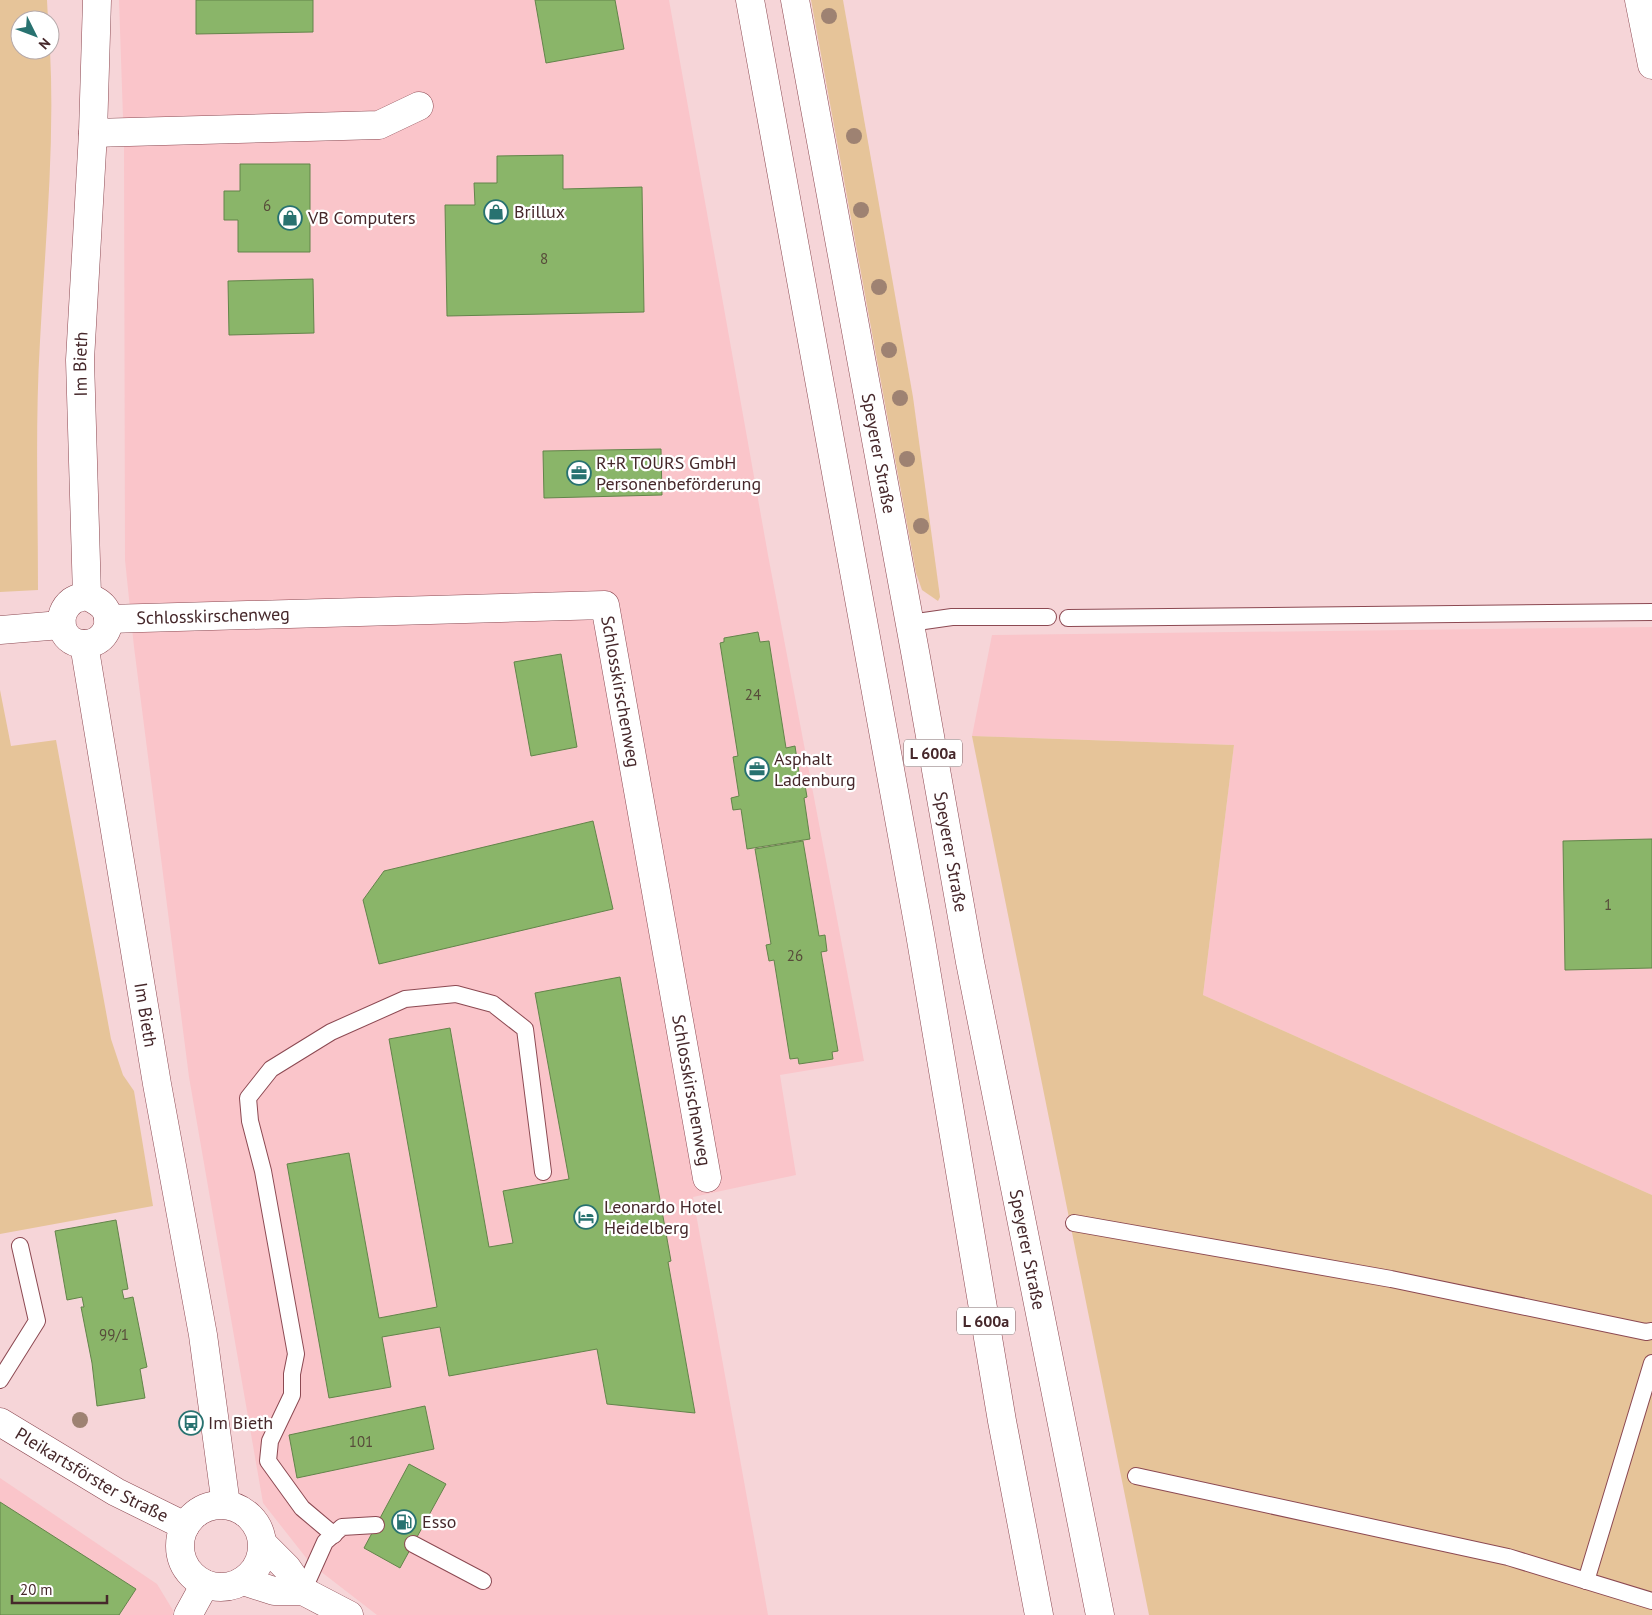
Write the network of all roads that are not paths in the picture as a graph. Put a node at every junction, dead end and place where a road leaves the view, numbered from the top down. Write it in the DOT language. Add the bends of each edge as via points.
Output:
graph roads {
  1 [pos="97,0"];
  2 [pos="750,0"];
  3 [pos="795,0"];
  4 [pos="1639,0"];
  5 [pos="1652,65"];
  6 [pos="419,106"];
  7 [pos="93,133"];
  8 [pos="87,596"];
  9 [pos="1652,612"];
  10 [pos="1048,617"];
  11 [pos="1068,618"];
  12 [pos="108,619"];
  13 [pos="910,623"];
  14 [pos="61,625"];
  15 [pos="0,630"];
  16 [pos="84,644"];
  17 [pos="543,1172"];
  18 [pos="708,1178"];
  19 [pos="1074,1223"];
  20 [pos="20,1246"];
  21 [pos="1652,1331"];
  22 [pos="1652,1363"];
  23 [pos="0,1380"];
  24 [pos="0,1422"];
  25 [pos="1136,1476"];
  26 [pos="226,1505"];
  27 [pos="376,1525"];
  28 [pos="185,1526"];
  29 [pos="334,1535"];
  30 [pos="263,1544"];
  31 [pos="414,1544"];
  32 [pos="243,1581"];
  33 [pos="483,1581"];
  34 [pos="1586,1581"];
  35 [pos="205,1584"];
  36 [pos="303,1591"];
  37 [pos="1652,1601"];
  38 [pos="188,1615"];
  39 [pos="349,1615"];
  40 [pos="1039,1615"];
  41 [pos="1100,1615"];
  1 -- 7 [label="street, Im Bieth"];
  2 -- 40 [label="street, L 600a" via="920,934 1002,1421"];
  3 -- 13 [label="street, Speyerer Straße / L 600a"];
  4 -- 5 [label="street"];
  6 -- 7 [label="street" via="379,125"];
  7 -- 8 [label="street, Im Bieth" via="80,360"];
  8 -- 12 [label="street" via="99,601"];
  8 -- 14 [label="street" via="73,600 62,613"];
  9 -- 11 [label="lane"];
  10 -- 13 [label="lane" via="952,617"];
  12 -- 16 [label="street" via="107,631 97,642"];
  12 -- 18 [label="street, Schlosskirschenweg" via="605,605"];
  13 -- 41 [label="street, Speyerer Straße / L 600a" via="970,962"];
  14 -- 15 [label="street"];
  14 -- 16 [label="street" via="74,642"];
  16 -- 26 [label="street, Im Bieth" via="156,1084 203,1335"];
  17 -- 29 [label="lane" via="525,1029 493,1004 456,994 405,999 331,1032 271,1069 248,1098 296,1354 292,1396 270,1441 268,1461 302,1508"];
  19 -- 21 [label="lane" via="1391,1279"];
  20 -- 23 [label="lane" via="37,1321"];
  22 -- 34 [label="lane"];
  24 -- 28 [label="street, Pleikartsförster Straße" via="116,1492"];
  25 -- 34 [label="lane" via="1508,1557"];
  26 -- 28 [label="street, Pleikartsförster Straße" via="198,1512"];
  26 -- 30 [label="street" via="252,1517 260,1530"];
  27 -- 29 [label="lane" via="342,1528"];
  28 -- 35 [label="street, Pleikartsförster Straße" via="180,1539 185,1566"];
  29 -- 36 [label="lane" via="325,1542"];
  30 -- 32 [label="street" via="261,1558 254,1571"];
  30 -- 36 [label="street" via="287,1568"];
  31 -- 33 [label="lane"];
  32 -- 35 [label="street" via="231,1586"];
  32 -- 36 [label="street" via="274,1591"];
  34 -- 37 [label="lane"];
  35 -- 38 [label="street"];
  36 -- 39 [label="street"];
}
